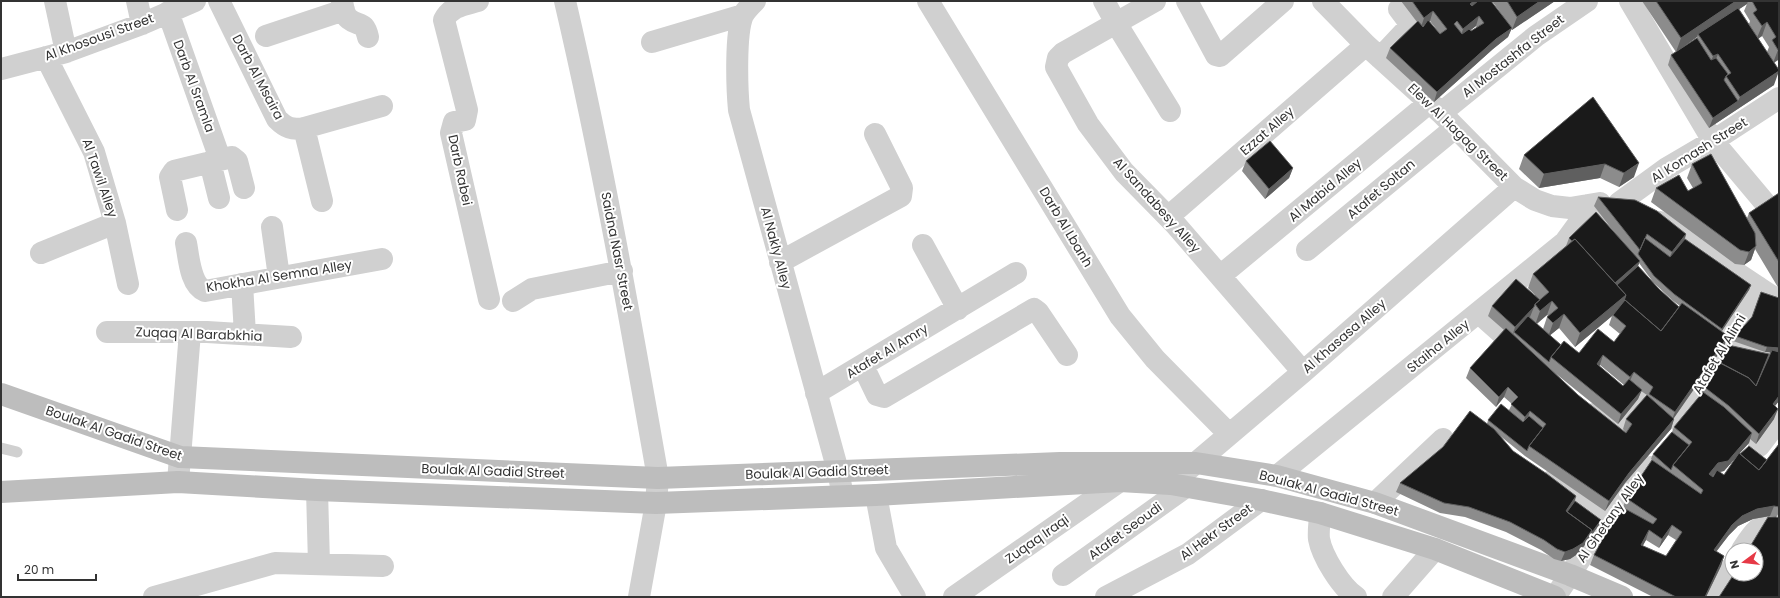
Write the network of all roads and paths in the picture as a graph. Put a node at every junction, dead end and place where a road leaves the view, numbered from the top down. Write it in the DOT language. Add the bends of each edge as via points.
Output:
graph roads {
  1 [pos="55,1"];
  2 [pos="137,1"];
  3 [pos="195,1"];
  4 [pos="219,1"];
  5 [pos="478,1"];
  6 [pos="565,1"];
  7 [pos="928,1"];
  8 [pos="1104,1"];
  9 [pos="1155,1"];
  10 [pos="1187,1"];
  11 [pos="1284,1"];
  12 [pos="1323,1"];
  13 [pos="1586,1"];
  14 [pos="1630,1"];
  15 [pos="343,5"];
  16 [pos="749,8"];
  17 [pos="1399,9"];
  18 [pos="168,12"];
  19 [pos="142,24"];
  20 [pos="1116,24"];
  21 [pos="266,36"];
  22 [pos="368,37"];
  23 [pos="652,42"];
  24 [pos="1373,52"];
  25 [pos="56,54"];
  26 [pos="1,69"];
  27 [pos="1779,98"];
  28 [pos="382,106"];
  29 [pos="1170,111"];
  30 [pos="1442,114"];
  31 [pos="304,128"];
  32 [pos="875,134"];
  33 [pos="1713,141"];
  34 [pos="1373,150"];
  35 [pos="215,161"];
  36 [pos="1396,177"];
  37 [pos="1514,187"];
  38 [pos="244,188"];
  39 [pos="219,198"];
  40 [pos="322,201"];
  41 [pos="1619,202"];
  42 [pos="1765,203"];
  43 [pos="1588,205"];
  44 [pos="177,210"];
  45 [pos="1168,217"];
  46 [pos="115,223"];
  47 [pos="272,226"];
  48 [pos="186,243"];
  49 [pos="922,245"];
  50 [pos="1307,250"];
  51 [pos="41,253"];
  52 [pos="1627,256"];
  53 [pos="382,259"];
  54 [pos="780,262"];
  55 [pos="622,271"];
  56 [pos="1016,273"];
  57 [pos="1220,276"];
  58 [pos="279,277"];
  59 [pos="128,284"];
  60 [pos="242,284"];
  61 [pos="1758,287"];
  62 [pos="489,299"];
  63 [pos="513,301"];
  64 [pos="1779,301"];
  65 [pos="958,309"];
  66 [pos="1478,313"];
  67 [pos="1683,316"];
  68 [pos="107,332"];
  69 [pos="190,332"];
  70 [pos="244,334"];
  71 [pos="291,337"];
  72 [pos="1727,344"];
  73 [pos="1066,355"];
  74 [pos="1779,356"];
  75 [pos="863,366"];
  76 [pos="1542,368"];
  77 [pos="1303,372"];
  78 [pos="816,393"];
  79 [pos="1,394"];
  80 [pos="1576,398"];
  81 [pos="1643,402"];
  82 [pos="1779,420"];
  83 [pos="1679,421"];
  84 [pos="1229,434"];
  85 [pos="1443,439"];
  86 [pos="1758,446"];
  87 [pos="1,448"];
  88 [pos="17,452"];
  89 [pos="180,458"];
  90 [pos="1196,463"];
  91 [pos="1536,469"];
  92 [pos="838,471"];
  93 [pos="1276,476"];
  94 [pos="658,478"];
  95 [pos="1120,481"];
  96 [pos="178,482"];
  97 [pos="1179,485"];
  98 [pos="317,490"];
  99 [pos="1,492"];
  100 [pos="1686,494"];
  101 [pos="876,495"];
  102 [pos="843,496"];
  103 [pos="1261,500"];
  104 [pos="656,503"];
  105 [pos="1375,503"];
  106 [pos="1320,513"];
  107 [pos="1605,522"];
  108 [pos="1779,523"];
  109 [pos="1748,542"];
  110 [pos="1435,549"];
  111 [pos="320,564"];
  112 [pos="383,566"];
  113 [pos="1063,575"];
  114 [pos="1570,575"];
  115 [pos="1724,579"];
  116 [pos="1351,596"];
  117 [pos="154,597"];
  118 [pos="639,597"];
  119 [pos="915,597"];
  120 [pos="954,597"];
  121 [pos="1106,597"];
  122 [pos="1393,597"];
  123 [pos="1555,597"];
  124 [pos="1622,597"];
  125 [pos="1713,597"];
  1 -- 25 [label="street, Al Tawil Alley"];
  2 -- 19 [label="street"];
  3 -- 18 [label="street, Al Khosousi Street"];
  4 -- 31 [label="street, Darb Al Msaira" via="277,119 285,127 294,130"];
  5 -- 62 [label="street, Darb Rabei" via="448,12 444,20 467,110 465,120 454,122 451,133"];
  6 -- 55 [label="street, Saidna Nasr Street" via="586,88"];
  7 -- 84 [label="street, Darb Al Lbanh" via="1120,316 1155,359"];
  8 -- 20 [label="street"];
  9 -- 20 [label="street, Al Sandabesy Alley"];
  10 -- 11 [label="street" via="1218,56 1223,55"];
  12 -- 24 [label="street, Elew Al Hagag Street"];
  13 -- 30 [label="street, Al Mostashfa Street" via="1536,36"];
  14 -- 33 [label="street"];
  15 -- 21 [label="street"];
  15 -- 22 [label="street" via="349,19 361,23"];
  16 -- 23 [label="street"];
  16 -- 54 [label="street, Al Nakly Alley" via="740,29 737,73 739,110"];
  17 -- 24 [label="street, Ezzat Alley" via="1411,25"];
  18 -- 19 [label="street, Al Khosousi Street"];
  18 -- 35 [label="street, Darb Al Sramla"];
  19 -- 25 [label="street, Al Khosousi Street"];
  20 -- 29 [label="street"];
  20 -- 45 [label="street, Al Sandabesy Alley" via="1063,53 1058,58 1056,67 1088,124 1124,172"];
  24 -- 30 [label="street, Elew Al Hagag Street"];
  24 -- 45 [label="street, Ezzat Alley"];
  25 -- 26 [label="street, Al Khosousi Street"];
  25 -- 46 [label="street, Al Tawil Alley" via="94,152"];
  27 -- 33 [label="street, Al Komash Street"];
  28 -- 31 [label="street, Darb Al Msaira"];
  30 -- 34 [label="street, Al Mabid Alley"];
  30 -- 36 [label="street, Atafet Soltan"];
  30 -- 37 [label="street, Elew Al Hagag Street"];
  31 -- 40 [label="street"];
  32 -- 54 [label="street" via="902,188 900,196"];
  33 -- 41 [label="street, Al Komash Street" via="1667,168"];
  33 -- 42 [label="street"];
  34 -- 36 [label="street"];
  34 -- 57 [label="street, Al Mabid Alley"];
  35 -- 38 [label="street" via="231,157 235,159"];
  35 -- 39 [label="street, Darb Al Sramla"];
  35 -- 44 [label="street" via="171,173 170,181"];
  36 -- 50 [label="street, Atafet Soltan"];
  37 -- 43 [label="street, Elew Al Hagag Street" via="1535,200 1552,206 1570,208"];
  37 -- 77 [label="street, Al Khasasa Alley"];
  41 -- 43 [label="street, Elew Al Hagag Street"];
  41 -- 61 [label="street" via="1648,214"];
  43 -- 52 [label="street"];
  43 -- 66 [label="street, Staiha Alley" via="1580,222 1565,242"];
  45 -- 57 [label="street, Al Sandabesy Alley"];
  46 -- 51 [label="street"];
  46 -- 59 [label="street, Al Tawil Alley"];
  47 -- 58 [label="street"];
  48 -- 60 [label="street, Khokha Al Semna Alley" via="194,281 200,289 205,291"];
  49 -- 65 [label="street"];
  53 -- 58 [label="street, Khokha Al Semna Alley"];
  54 -- 78 [label="street, Al Nakly Alley"];
  55 -- 63 [label="street" via="532,289"];
  55 -- 94 [label="street, Saidna Nasr Street"];
  56 -- 65 [label="street, Atafet Al Amry"];
  57 -- 77 [label="street, Al Sandabesy Alley"];
  58 -- 60 [label="street, Khokha Al Semna Alley"];
  60 -- 70 [label="street"];
  61 -- 64 [label="street"];
  61 -- 72 [label="street, Atafet Al Alimi"];
  65 -- 75 [label="street, Atafet Al Amry"];
  66 -- 76 [label="street"];
  66 -- 93 [label="street, Staiha Alley"];
  67 -- 72 [label="street"];
  68 -- 69 [label="street, Zuqaq Al Barabkhia"];
  69 -- 70 [label="street, Zuqaq Al Barabkhia"];
  69 -- 89 [label="street"];
  70 -- 71 [label="street, Zuqaq Al Barabkhia"];
  72 -- 74 [label="street"];
  72 -- 83 [label="street, Atafet Al Alimi"];
  73 -- 75 [label="street" via="1034,309 884,397 877,395"];
  75 -- 78 [label="street, Atafet Al Amry"];
  77 -- 84 [label="street, Al Khasasa Alley"];
  78 -- 92 [label="street, Al Nakly Alley"];
  79 -- 89 [label="street, Boulak Al Gadid Street"];
  80 -- 81 [label="street" via="1611,428 1624,423"];
  82 -- 86 [label="street"];
  84 -- 90 [label="street, Al Khasasa Alley"];
  85 -- 105 [label="street"];
  87 -- 88 [label="lane"];
  89 -- 94 [label="street, Boulak Al Gadid Street"];
  89 -- 96 [label="street"];
  90 -- 92 [label="street, Boulak Al Gadid Street" via="1060,463"];
  90 -- 93 [label="street, Boulak Al Gadid Street"];
  90 -- 97 [label="street, Al Khasasa Alley"];
  91 -- 107 [label="street"];
  92 -- 94 [label="street, Boulak Al Gadid Street"];
  92 -- 102 [label="street, Al Nakly Alley"];
  93 -- 105 [label="street, Boulak Al Gadid Street"];
  94 -- 104 [label="street, Saidna Nasr Street"];
  95 -- 97 [label="street, Boulak Al Gadid Street"];
  95 -- 101 [label="street, Boulak Al Gadid Street"];
  95 -- 120 [label="street, Zuqaq Iraqi"];
  96 -- 98 [label="street, Boulak Al Gadid Street"];
  96 -- 99 [label="street, Boulak Al Gadid Street"];
  97 -- 103 [label="street, Boulak Al Gadid Street"];
  97 -- 113 [label="street, Atafet Seoudi"];
  98 -- 104 [label="street, Boulak Al Gadid Street"];
  98 -- 111 [label="street"];
  100 -- 107 [label="street, Al Ghetany Alley" via="1652,467 1647,467"];
  101 -- 102 [label="street, Boulak Al Gadid Street"];
  101 -- 119 [label="street" via="886,548"];
  102 -- 104 [label="street, Boulak Al Gadid Street"];
  103 -- 106 [label="street, Boulak Al Gadid Street"];
  103 -- 121 [label="street, Al Hekr Street" via="1188,554"];
  104 -- 118 [label="street, Saidna Nasr Street"];
  105 -- 114 [label="street, Boulak Al Gadid Street"];
  106 -- 110 [label="street, Boulak Al Gadid Street"];
  106 -- 116 [label="street" via="1319,539 1331,568"];
  107 -- 114 [label="street, Al Ghetany Alley"];
  108 -- 109 [label="street" via="1765,524 1758,528"];
  110 -- 122 [label="street"];
  110 -- 123 [label="street, Boulak Al Gadid Street"];
  111 -- 112 [label="street"];
  111 -- 117 [label="street" via="275,563"];
  114 -- 123 [label="street, Al Ghetany Alley"];
  114 -- 124 [label="street, Boulak Al Gadid Street"];
  115 -- 125 [label="street"];
}
